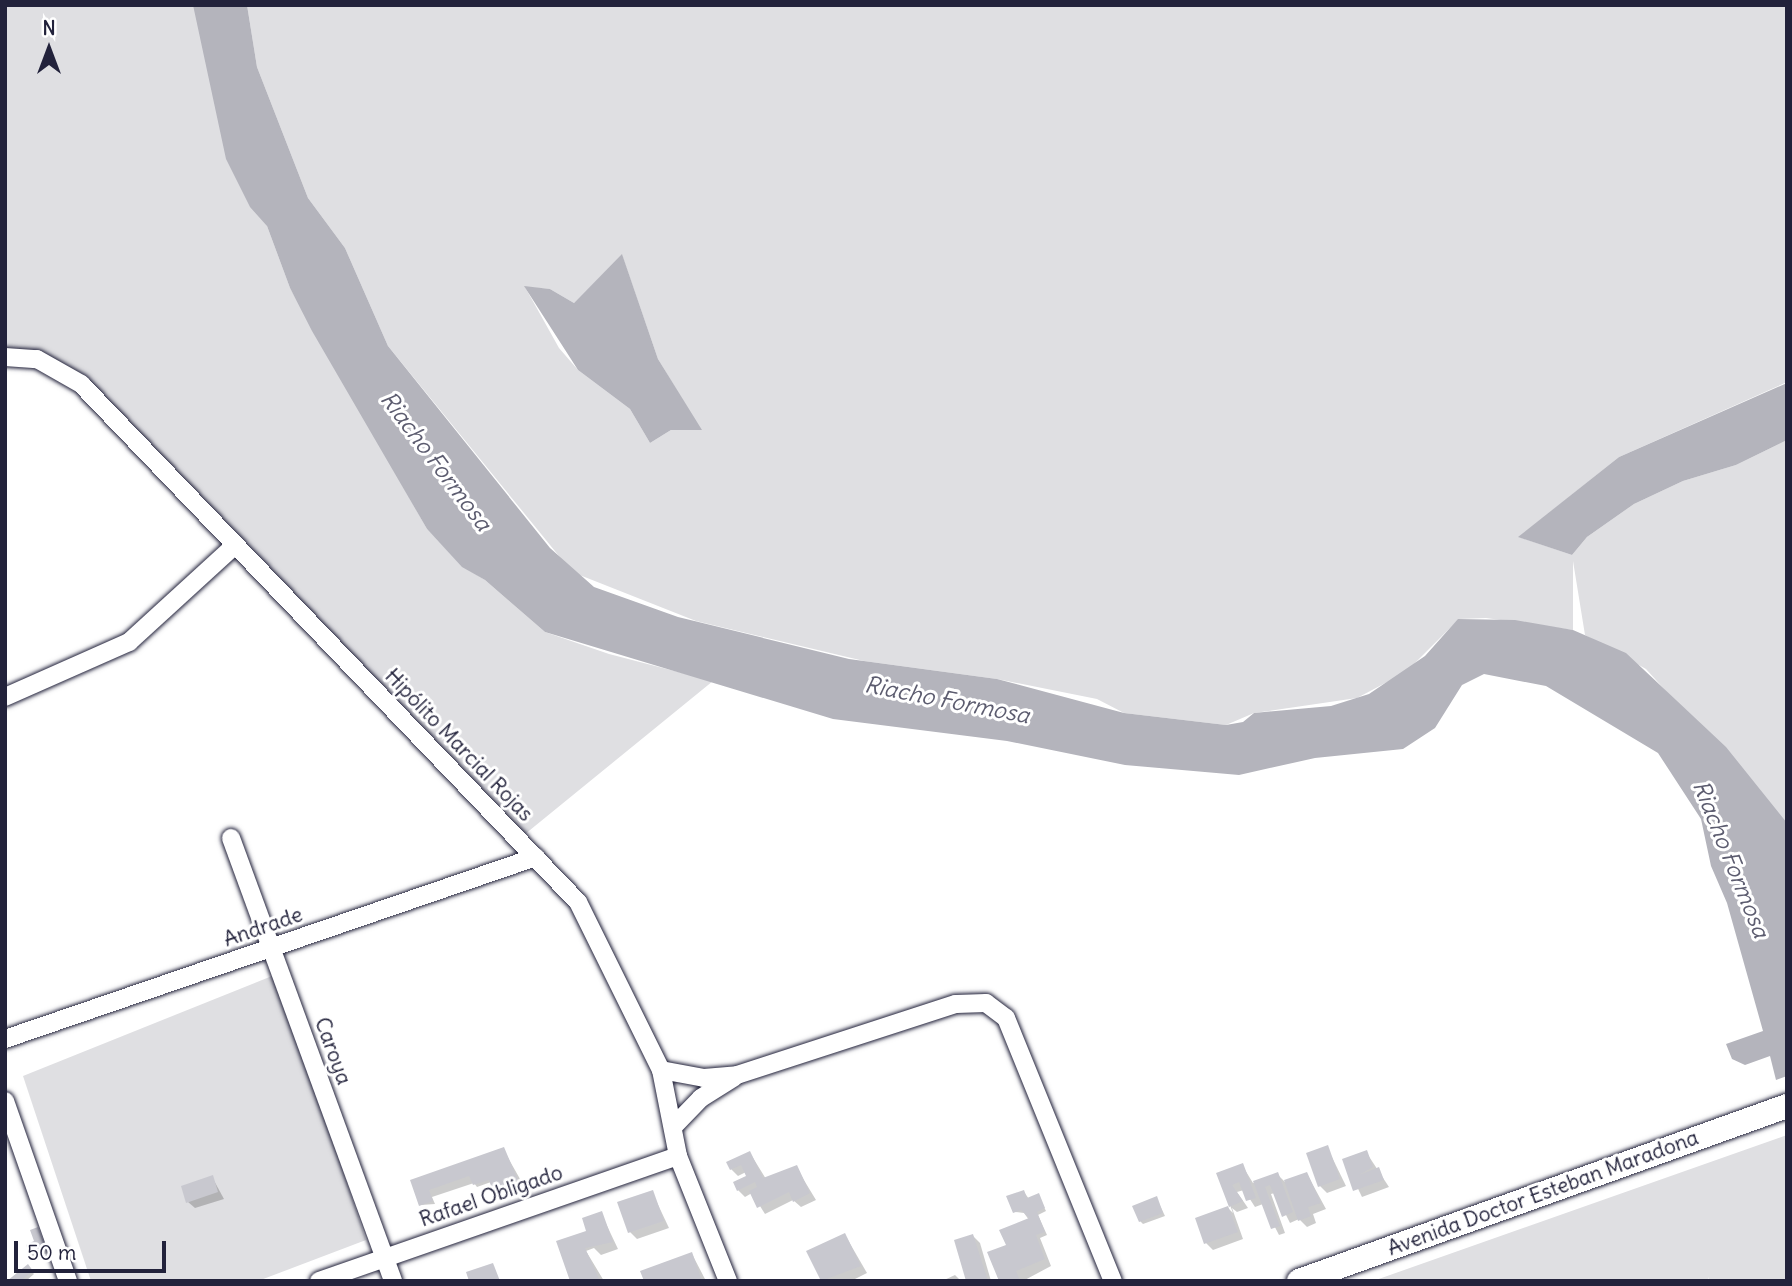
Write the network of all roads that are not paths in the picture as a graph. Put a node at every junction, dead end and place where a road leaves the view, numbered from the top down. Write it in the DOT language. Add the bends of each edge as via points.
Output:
graph roads {
  1 [pos="5,357"];
  2 [pos="234,546"];
  3 [pos="5,697"];
  4 [pos="231,838"];
  5 [pos="536,857"];
  6 [pos="271,948"];
  7 [pos="5,1040"];
  8 [pos="661,1070"];
  9 [pos="737,1075"];
  10 [pos="5,1101"];
  11 [pos="1787,1106"];
  12 [pos="673,1127"];
  13 [pos="678,1156"];
  14 [pos="384,1257"];
  15 [pos="68,1281"];
  16 [pos="320,1281"];
  17 [pos="393,1281"];
  18 [pos="728,1281"];
  19 [pos="1112,1281"];
  20 [pos="1299,1281"];
  1 -- 2 [label="street, Hipólito Marcial Rojas" via="37,359 81,384"];
  2 -- 3 [label="street" via="129,642"];
  2 -- 5 [label="street, Hipólito Marcial Rojas"];
  4 -- 6 [label="street, Caroya"];
  5 -- 6 [label="street, Andrade"];
  5 -- 8 [label="street, Hipólito Marcial Rojas" via="578,902"];
  6 -- 7 [label="street, Andrade"];
  6 -- 14 [label="street, Caroya"];
  8 -- 9 [label="street" via="704,1078"];
  8 -- 12 [label="street, Hipólito Marcial Rojas"];
  9 -- 12 [label="street" via="701,1098"];
  9 -- 19 [label="street" via="956,1004 986,1003 1006,1018"];
  10 -- 15 [label="street"];
  11 -- 20 [label="main road, Avenida Doctor Esteban Maradona"];
  12 -- 13 [label="street, Hipólito Marcial Rojas"];
  13 -- 14 [label="street, Rafael Obligado"];
  13 -- 18 [label="street, Hipólito Marcial Rojas"];
  14 -- 16 [label="street, Rafael Obligado"];
  14 -- 17 [label="street, Caroya"];
}
